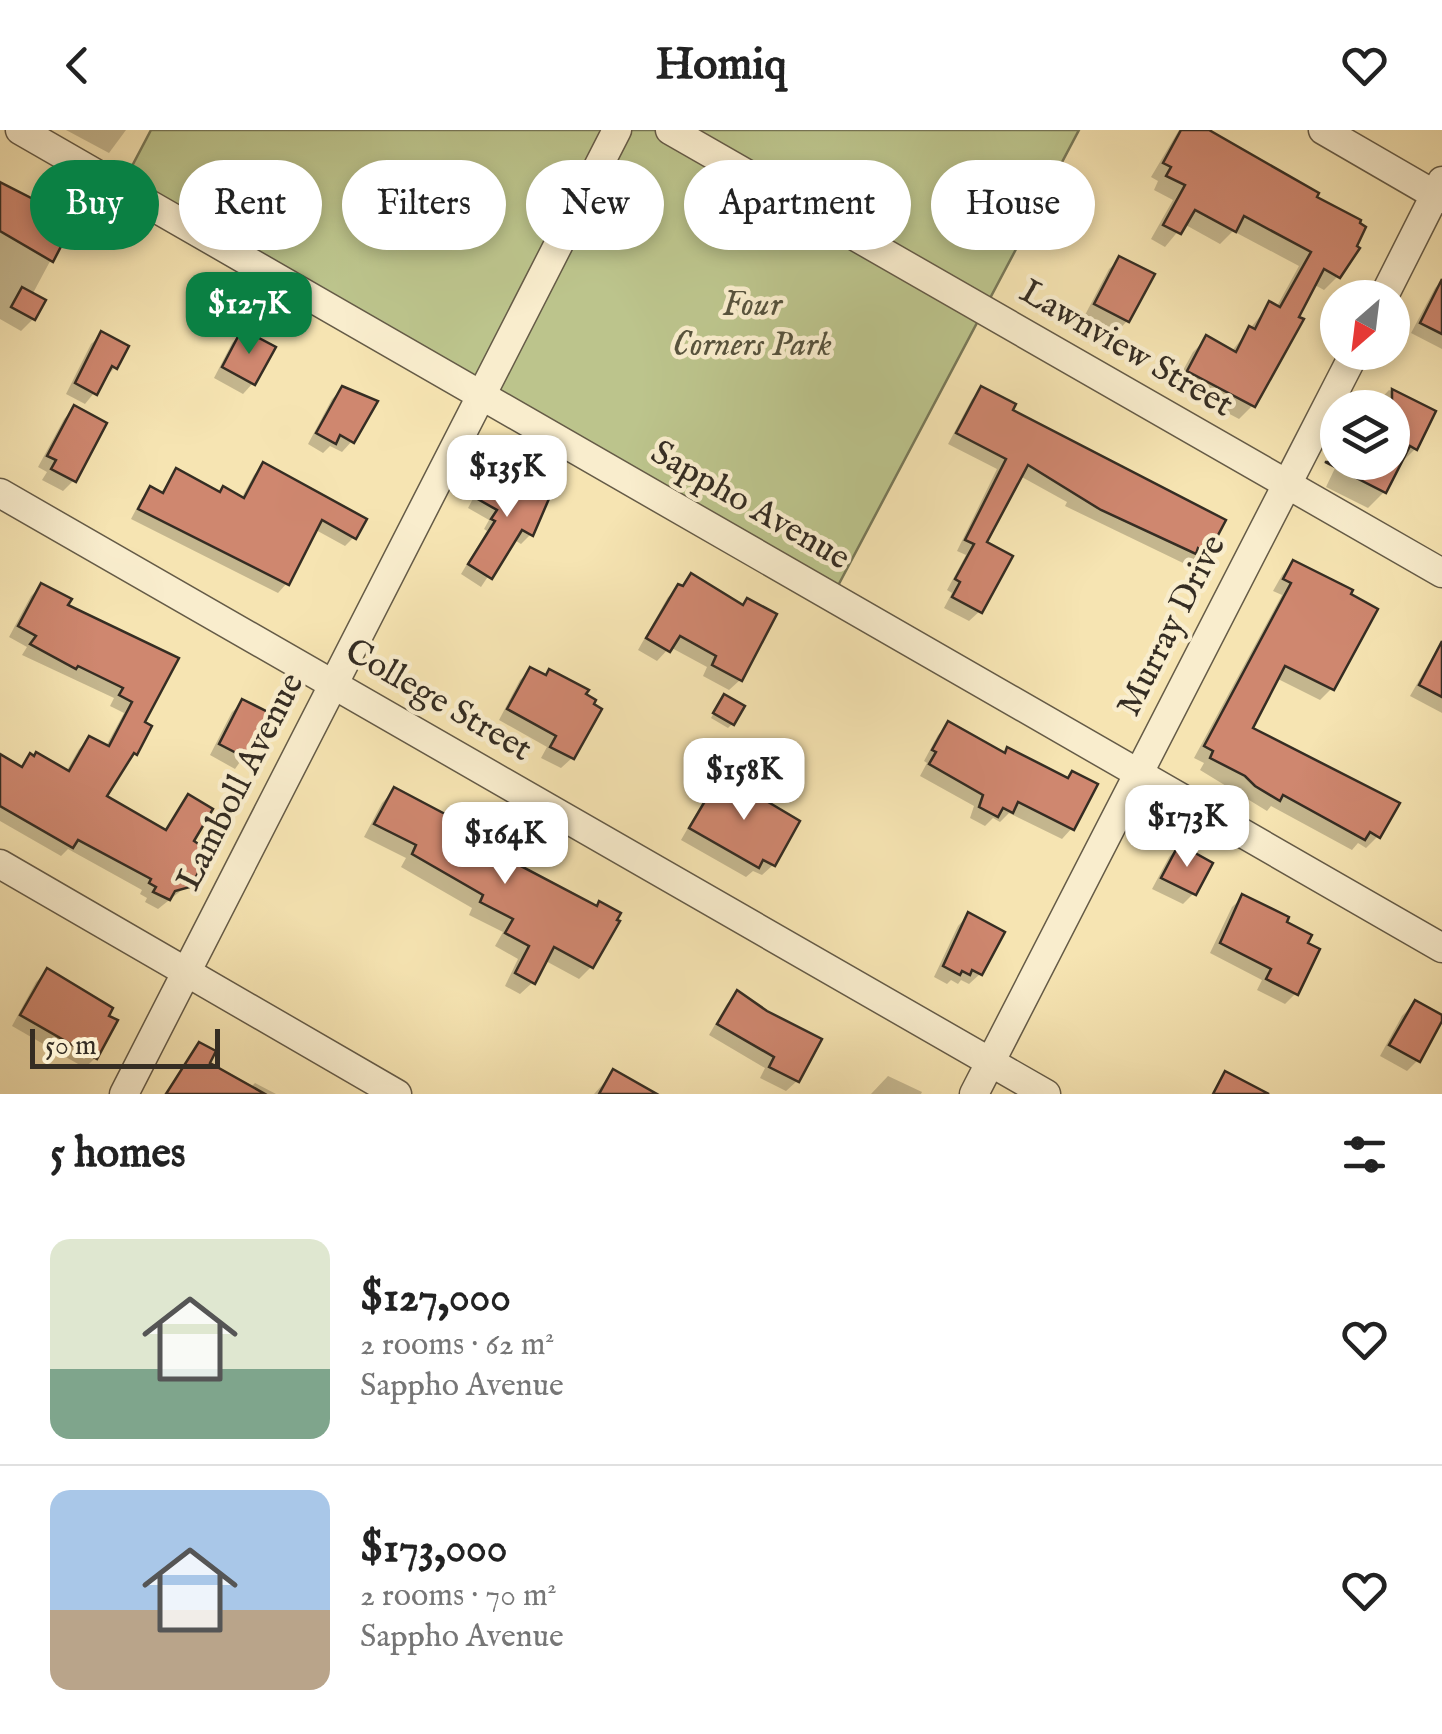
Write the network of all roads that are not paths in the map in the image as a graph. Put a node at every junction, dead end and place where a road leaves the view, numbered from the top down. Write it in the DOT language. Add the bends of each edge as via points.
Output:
graph roads {
  1 [pos="20,130"];
  2 [pos="618,130"];
  3 [pos="670,130"];
  4 [pos="1323,130"];
  5 [pos="1440,192"];
  6 [pos="1393,280"];
  7 [pos="1346,370"];
  8 [pos="481,394"];
  9 [pos="1288,484"];
  10 [pos="0,493"];
  11 [pos="1442,572"];
  12 [pos="334,684"];
  13 [pos="1137,773"];
  14 [pos="0,864"];
  15 [pos="1442,948"];
  16 [pos="186,972"];
  17 [pos="990,1062"];
  18 [pos="124,1094"];
  19 [pos="398,1094"];
  20 [pos="974,1094"];
  21 [pos="1046,1094"];
  1 -- 8 [label="street, Sappho Avenue"];
  2 -- 8 [label="street, Lamboll Avenue"];
  3 -- 9 [label="street, Lawnview Street"];
  4 -- 5 [label="street"];
  5 -- 6 [label="street"];
  7 -- 9 [label="street, Murray Drive"];
  8 -- 12 [label="street, Lamboll Avenue"];
  8 -- 13 [label="street, Sappho Avenue"];
  9 -- 11 [label="street, Lawnview Street"];
  9 -- 13 [label="street, Murray Drive"];
  10 -- 12 [label="street, College Street"];
  12 -- 16 [label="street, Lamboll Avenue"];
  12 -- 17 [label="street, College Street"];
  13 -- 15 [label="street, Sappho Avenue"];
  13 -- 17 [label="street, Murray Drive"];
  14 -- 16 [label="street"];
  16 -- 18 [label="street, Lamboll Avenue"];
  16 -- 19 [label="street"];
  17 -- 20 [label="street, Murray Drive"];
  17 -- 21 [label="street, College Street"];
}
